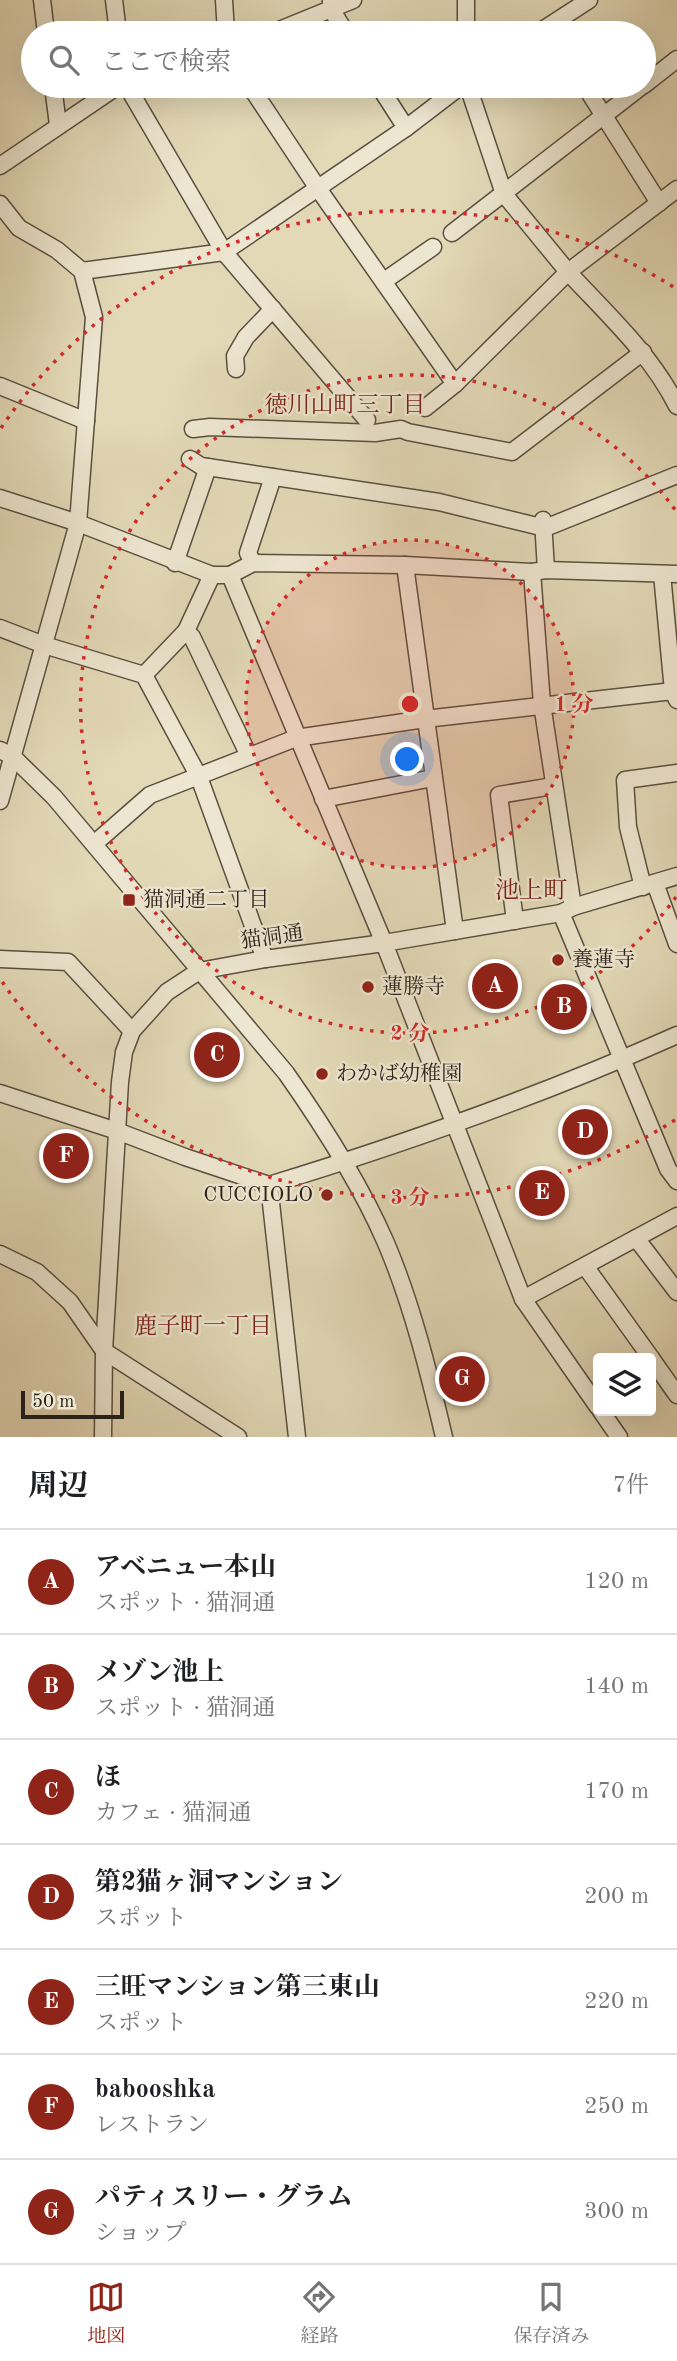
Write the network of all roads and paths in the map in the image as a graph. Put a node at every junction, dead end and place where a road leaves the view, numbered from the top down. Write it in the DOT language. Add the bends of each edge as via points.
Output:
graph roads {
  1 [pos="42,0"];
  2 [pos="114,0"];
  3 [pos="224,0"];
  4 [pos="353,0"];
  5 [pos="466,0"];
  6 [pos="589,0"];
  7 [pos="331,5"];
  8 [pos="45,21"];
  9 [pos="117,21"];
  10 [pos="225,21"];
  11 [pos="297,21"];
  12 [pos="340,21"];
  13 [pos="466,21"];
  14 [pos="560,21"];
  15 [pos="677,59"];
  16 [pos="656,75"];
  17 [pos="55,98"];
  18 [pos="100,98"];
  19 [pos="134,98"];
  20 [pos="258,98"];
  21 [pos="387,98"];
  22 [pos="445,98"];
  23 [pos="472,98"];
  24 [pos="593,98"];
  25 [pos="627,98"];
  26 [pos="604,116"];
  27 [pos="58,125"];
  28 [pos="406,128"];
  29 [pos="0,166"];
  30 [pos="317,187"];
  31 [pos="677,189"];
  32 [pos="504,194"];
  33 [pos="659,203"];
  34 [pos="0,204"];
  35 [pos="452,233"];
  36 [pos="433,247"];
  37 [pos="224,252"];
  38 [pos="82,271"];
  39 [pos="568,272"];
  40 [pos="384,281"];
  41 [pos="273,309"];
  42 [pos="643,352"];
  43 [pos="236,369"];
  44 [pos="456,384"];
  45 [pos="0,386"];
  46 [pos="677,406"];
  47 [pos="425,408"];
  48 [pos="367,420"];
  49 [pos="86,421"];
  50 [pos="193,429"];
  51 [pos="190,459"];
  52 [pos="208,467"];
  53 [pos="677,475"];
  54 [pos="273,477"];
  55 [pos="0,498"];
  56 [pos="78,523"];
  57 [pos="544,524"];
  58 [pos="253,562"];
  59 [pos="175,563"];
  60 [pos="405,565"];
  61 [pos="539,571"];
  62 [pos="670,574"];
  63 [pos="212,575"];
  64 [pos="230,575"];
  65 [pos="0,628"];
  66 [pos="186,631"];
  67 [pos="44,645"];
  68 [pos="144,675"];
  69 [pos="676,694"];
  70 [pos="542,704"];
  71 [pos="425,719"];
  72 [pos="296,737"];
  73 [pos="6,753"];
  74 [pos="249,756"];
  75 [pos="677,773"];
  76 [pos="199,777"];
  77 [pos="433,778"];
  78 [pos="553,786"];
  79 [pos="323,799"];
  80 [pos="0,802"];
  81 [pos="94,844"];
  82 [pos="677,876"];
  83 [pos="649,885"];
  84 [pos="567,910"];
  85 [pos="514,922"];
  86 [pos="455,932"];
  87 [pos="384,943"];
  88 [pos="677,944"];
  89 [pos="0,959"];
  90 [pos="265,959"];
  91 [pos="200,971"];
  92 [pos="132,1031"];
  93 [pos="677,1035"];
  94 [pos="624,1059"];
  95 [pos="0,1093"];
  96 [pos="453,1124"];
  97 [pos="117,1131"];
  98 [pos="344,1162"];
  99 [pos="677,1181"];
  100 [pos="269,1185"];
  101 [pos="677,1216"];
  102 [pos="636,1238"];
  103 [pos="0,1254"];
  104 [pos="585,1266"];
  105 [pos="677,1292"];
  106 [pos="523,1299"];
  107 [pos="104,1350"];
  108 [pos="647,1353"];
  109 [pos="656,1365"];
  110 [pos="677,1395"];
  111 [pos="593,1399"];
  112 [pos="605,1416"];
  113 [pos="103,1437"];
  114 [pos="238,1437"];
  115 [pos="297,1437"];
  116 [pos="444,1437"];
  117 [pos="620,1437"];
  1 -- 8 [label="street"];
  2 -- 9 [label="street"];
  3 -- 10 [label="street"];
  4 -- 7 [label="street"];
  5 -- 13 [label="street"];
  6 -- 14 [label="street"];
  7 -- 11 [label="street"];
  7 -- 12 [label="street"];
  15 -- 16 [label="street"];
  17 -- 27 [label="street"];
  18 -- 27 [label="street"];
  19 -- 37 [label="street"];
  20 -- 30 [label="street"];
  21 -- 28 [label="street"];
  22 -- 28 [label="street"];
  23 -- 32 [label="street"];
  24 -- 26 [label="street"];
  25 -- 26 [label="street"];
  26 -- 32 [label="street"];
  26 -- 33 [label="street"];
  27 -- 29 [label="street"];
  28 -- 30 [label="street"];
  30 -- 37 [label="street"];
  30 -- 40 [label="street"];
  31 -- 33 [label="street"];
  32 -- 35 [label="street"];
  32 -- 39 [label="street"];
  33 -- 39 [label="street"];
  34 -- 38 [label="street" via="19,228"];
  36 -- 40 [label="street"];
  37 -- 38 [label="street"];
  37 -- 41 [label="street"];
  38 -- 49 [label="street" via="94,317"];
  39 -- 42 [label="street"];
  39 -- 44 [label="street"];
  40 -- 44 [label="street"];
  41 -- 43 [label="street" via="246,337 235,356"];
  41 -- 48 [label="street"];
  42 -- 46 [label="street"];
  42 -- 50 [label="street" via="512,452 401,429 375,433"];
  44 -- 47 [label="street"];
  45 -- 49 [label="street"];
  49 -- 56 [label="street"];
  51 -- 52 [label="street"];
  52 -- 54 [label="street"];
  52 -- 59 [label="street"];
  53 -- 57 [label="street"];
  54 -- 57 [label="street" via="439,502"];
  54 -- 58 [label="street" via="248,553"];
  55 -- 56 [label="street"];
  56 -- 59 [label="street"];
  56 -- 67 [label="street"];
  57 -- 61 [label="street"];
  58 -- 60 [label="street"];
  58 -- 64 [label="street"];
  59 -- 63 [label="street"];
  60 -- 61 [label="street"];
  60 -- 71 [label="street"];
  61 -- 62 [label="street"];
  61 -- 70 [label="street"];
  62 -- 69 [label="street"];
  63 -- 64 [label="street"];
  63 -- 66 [label="street"];
  64 -- 72 [label="street"];
  65 -- 67 [label="street"];
  66 -- 68 [label="street"];
  66 -- 74 [label="street"];
  67 -- 68 [label="street"];
  67 -- 73 [label="street"];
  68 -- 76 [label="street"];
  69 -- 70 [label="street"];
  70 -- 71 [label="street"];
  70 -- 78 [label="street"];
  71 -- 72 [label="street"];
  71 -- 77 [label="street"];
  72 -- 74 [label="street"];
  72 -- 79 [label="street"];
  73 -- 80 [label="street"];
  73 -- 81 [label="street" via="54,797"];
  74 -- 76 [label="street"];
  75 -- 83 [label="street" via="625,780 628,827"];
  76 -- 81 [label="street" via="150,795"];
  76 -- 90 [label="street"];
  77 -- 79 [label="street"];
  77 -- 86 [label="street"];
  78 -- 84 [label="street"];
  78 -- 85 [label="street" via="499,795"];
  79 -- 87 [label="street"];
  81 -- 91 [label="street"];
  82 -- 83 [label="street, 猫洞通"];
  83 -- 84 [label="street, 猫洞通"];
  83 -- 88 [label="street"];
  84 -- 85 [label="street, 猫洞通"];
  84 -- 94 [label="street"];
  85 -- 86 [label="street, 猫洞通"];
  86 -- 87 [label="street, 猫洞通"];
  87 -- 90 [label="street, 猫洞通"];
  87 -- 96 [label="street"];
  89 -- 92 [label="street" via="68,962"];
  90 -- 91 [label="street, 猫洞通"];
  91 -- 92 [label="street" via="167,992"];
  91 -- 98 [label="street" via="286,1073"];
  92 -- 97 [label="street" via="124,1052"];
  93 -- 94 [label="street"];
  94 -- 96 [label="street"];
  94 -- 99 [label="street"];
  95 -- 97 [label="street"];
  96 -- 98 [label="street"];
  96 -- 106 [label="street"];
  97 -- 100 [label="street"];
  97 -- 107 [label="street"];
  98 -- 100 [label="street"];
  98 -- 116 [label="street" via="386,1243 425,1355"];
  100 -- 115 [label="street"];
  101 -- 102 [label="street"];
  102 -- 104 [label="street"];
  102 -- 105 [label="street"];
  103 -- 107 [label="street" via="37,1272 70,1302"];
  104 -- 106 [label="street"];
  104 -- 108 [label="street"];
  106 -- 111 [label="street"];
  107 -- 113 [label="street"];
  107 -- 114 [label="street"];
  109 -- 110 [label="street"];
  112 -- 117 [label="street"];
}
